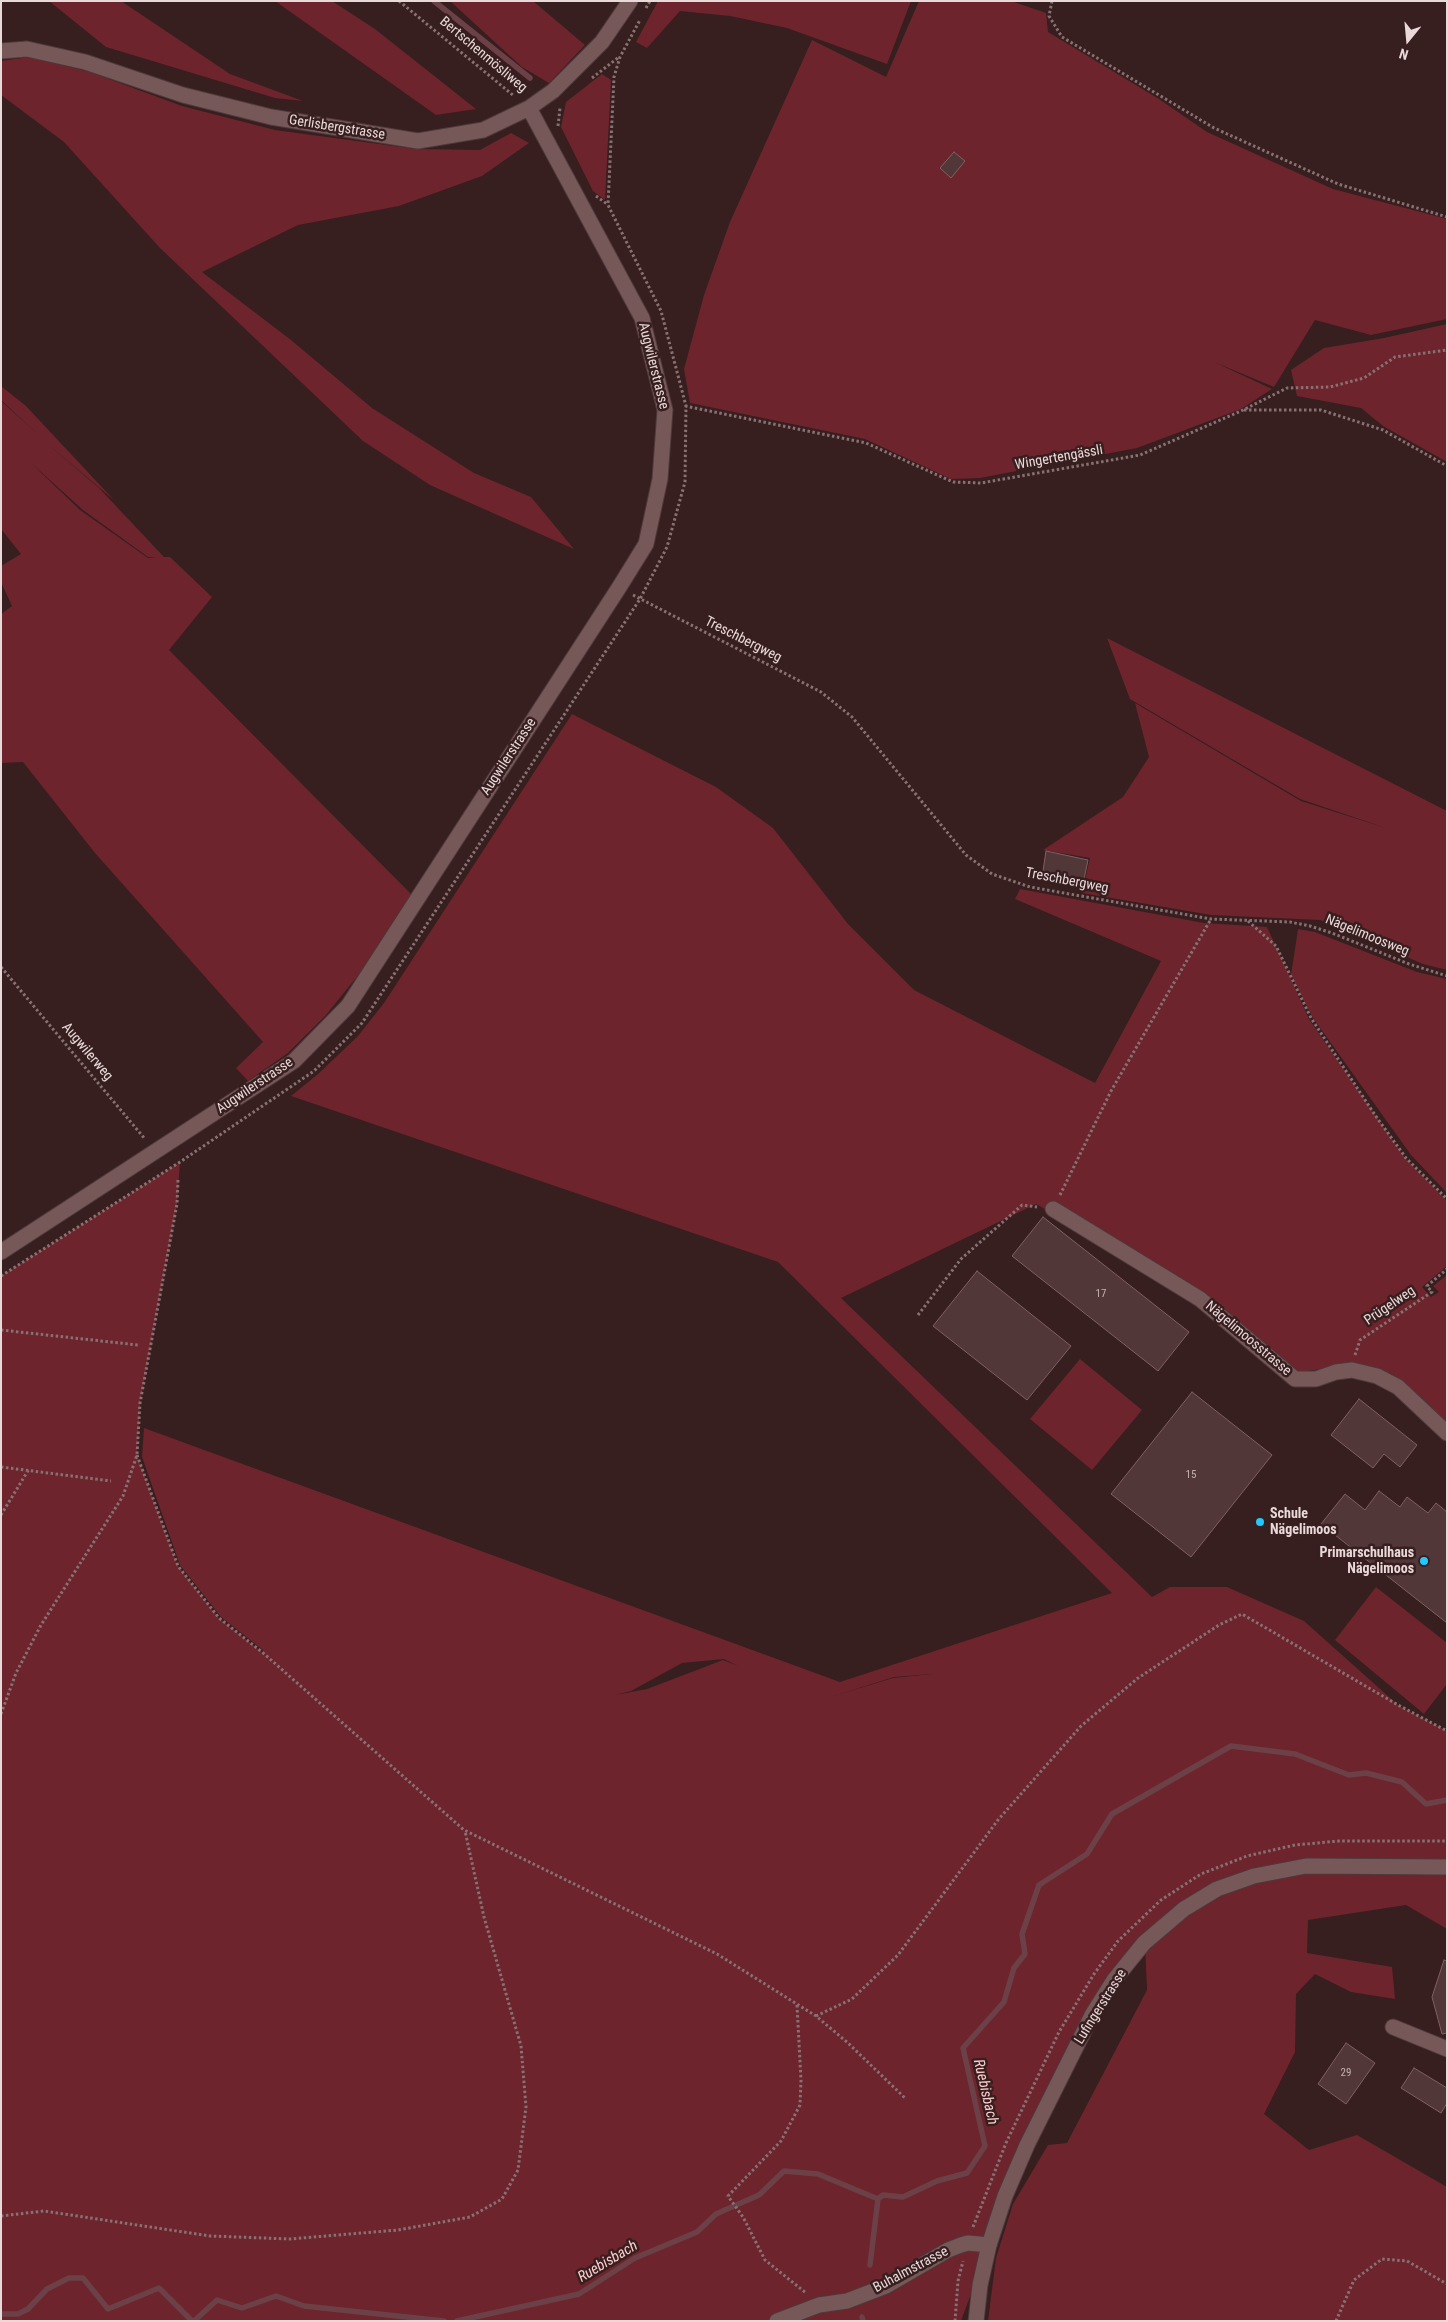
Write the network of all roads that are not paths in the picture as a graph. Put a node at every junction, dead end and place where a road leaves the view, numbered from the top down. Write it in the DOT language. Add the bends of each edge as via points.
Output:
graph roads {
  1 [pos="630,1"];
  2 [pos="1,51"];
  3 [pos="528,108"];
  4 [pos="1052,1209"];
  5 [pos="1,1252"];
  6 [pos="1447,1433"];
  7 [pos="1447,1867"];
  8 [pos="1393,2027"];
  9 [pos="1447,2049"];
  10 [pos="989,2245"];
  11 [pos="777,2321"];
  12 [pos="976,2321"];
  1 -- 3 [label="street, Gerlisbergstrasse" via="602,42 553,91"];
  2 -- 3 [label="street, Gerlisbergstrasse" via="27,49 85,62 183,95 272,117 418,140 483,130"];
  3 -- 5 [label="street, Augwilerstrasse" via="642,318 665,410 660,479 646,544 348,1006 294,1061"];
  4 -- 6 [label="street, Nägelimoosstrasse" via="1200,1299 1295,1379 1316,1379 1352,1370 1377,1376 1398,1388"];
  7 -- 10 [label="street, Lufingerstrasse" via="1306,1866 1254,1876 1217,1889 1184,1909 1144,1943 1114,1980 1092,2015 1027,2145"];
  8 -- 9 [label="street"];
  10 -- 11 [label="street, Buhalmstrasse" via="968,2243 948,2250 886,2286"];
  10 -- 12 [label="street, Lufingerstrasse"];
}
